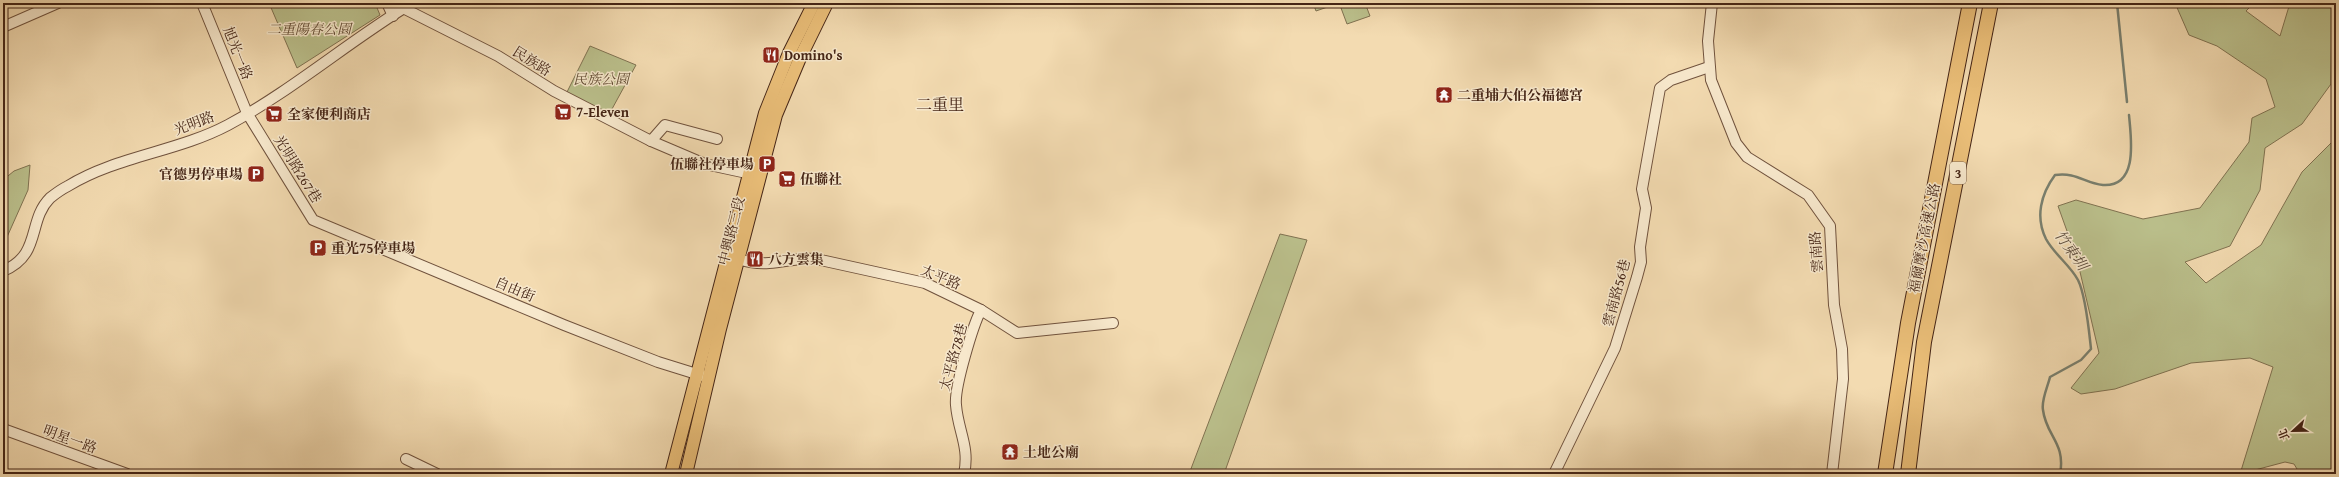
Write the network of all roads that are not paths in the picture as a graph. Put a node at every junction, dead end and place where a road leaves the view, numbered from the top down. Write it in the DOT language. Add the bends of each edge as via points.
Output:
graph roads {
  1 [pos="58,3"];
  2 [pos="202,3"];
  3 [pos="388,3"];
  4 [pos="814,3"];
  5 [pos="827,3"];
  6 [pos="1712,3"];
  7 [pos="1970,3"];
  8 [pos="1990,3"];
  9 [pos="408,6"];
  10 [pos="393,16"];
  11 [pos="3,27"];
  12 [pos="1709,67"];
  13 [pos="247,113"];
  14 [pos="717,139"];
  15 [pos="651,141"];
  16 [pos="754,175"];
  17 [pos="313,220"];
  18 [pos="734,258"];
  19 [pos="3,271"];
  20 [pos="981,310"];
  21 [pos="1113,323"];
  22 [pos="703,376"];
  23 [pos="3,429"];
  24 [pos="406,459"];
  25 [pos="127,474"];
  26 [pos="436,474"];
  27 [pos="671,474"];
  28 [pos="686,474"];
  29 [pos="964,474"];
  30 [pos="1554,474"];
  31 [pos="1832,474"];
  32 [pos="1885,474"];
  33 [pos="1908,474"];
  1 -- 11 [label="street"];
  2 -- 13 [label="street, 旭光一路"];
  3 -- 10 [label="street"];
  4 -- 16 [label="main road, 中興路三段" via="789,53 765,113"];
  5 -- 16 [label="main road, 中興路三段" via="800,58"];
  6 -- 12 [label="street, 雲南路" via="1708,40"];
  7 -- 32 [label="highway, 福爾摩沙高速公路 / 3" via="1908,323"];
  8 -- 33 [label="highway, 福爾摩沙高速公路 / 3" via="1924,342"];
  9 -- 10 [label="street, 光明路"];
  9 -- 15 [label="street, 民族路" via="498,56 554,91"];
  10 -- 13 [label="street, 光明路" via="307,77"];
  12 -- 30 [label="street, 雲南路56巷" via="1671,80 1660,88 1642,189 1646,208 1642,229 1641,262 1637,277 1615,348"];
  12 -- 31 [label="street, 雲南路" via="1711,80 1736,143 1747,156 1808,195 1830,226 1834,305 1842,349 1843,379"];
  13 -- 17 [label="street, 光明路267巷"];
  13 -- 19 [label="street, 光明路" via="227,125 168,148 130,159 68,186 50,199 40,216 33,241 25,256 12,268"];
  14 -- 15 [label="street" via="665,125"];
  15 -- 16 [label="street, 民族路" via="705,164"];
  16 -- 18 [label="main road, 中興路三段"];
  17 -- 22 [label="street, 自由街" via="564,325 658,362"];
  18 -- 20 [label="street, 太平路" via="770,263 802,257 816,259 925,284"];
  18 -- 22 [label="main road, 中興路三段"];
  20 -- 21 [label="street, 太平路" via="1017,333"];
  20 -- 29 [label="street, 太平路78巷" via="958,383 955,404 967,459"];
  22 -- 27 [label="main road, 中興路三段"];
  22 -- 28 [label="main road, 中興路三段"];
  23 -- 25 [label="street, 明星一路"];
  24 -- 26 [label="street"];
}
